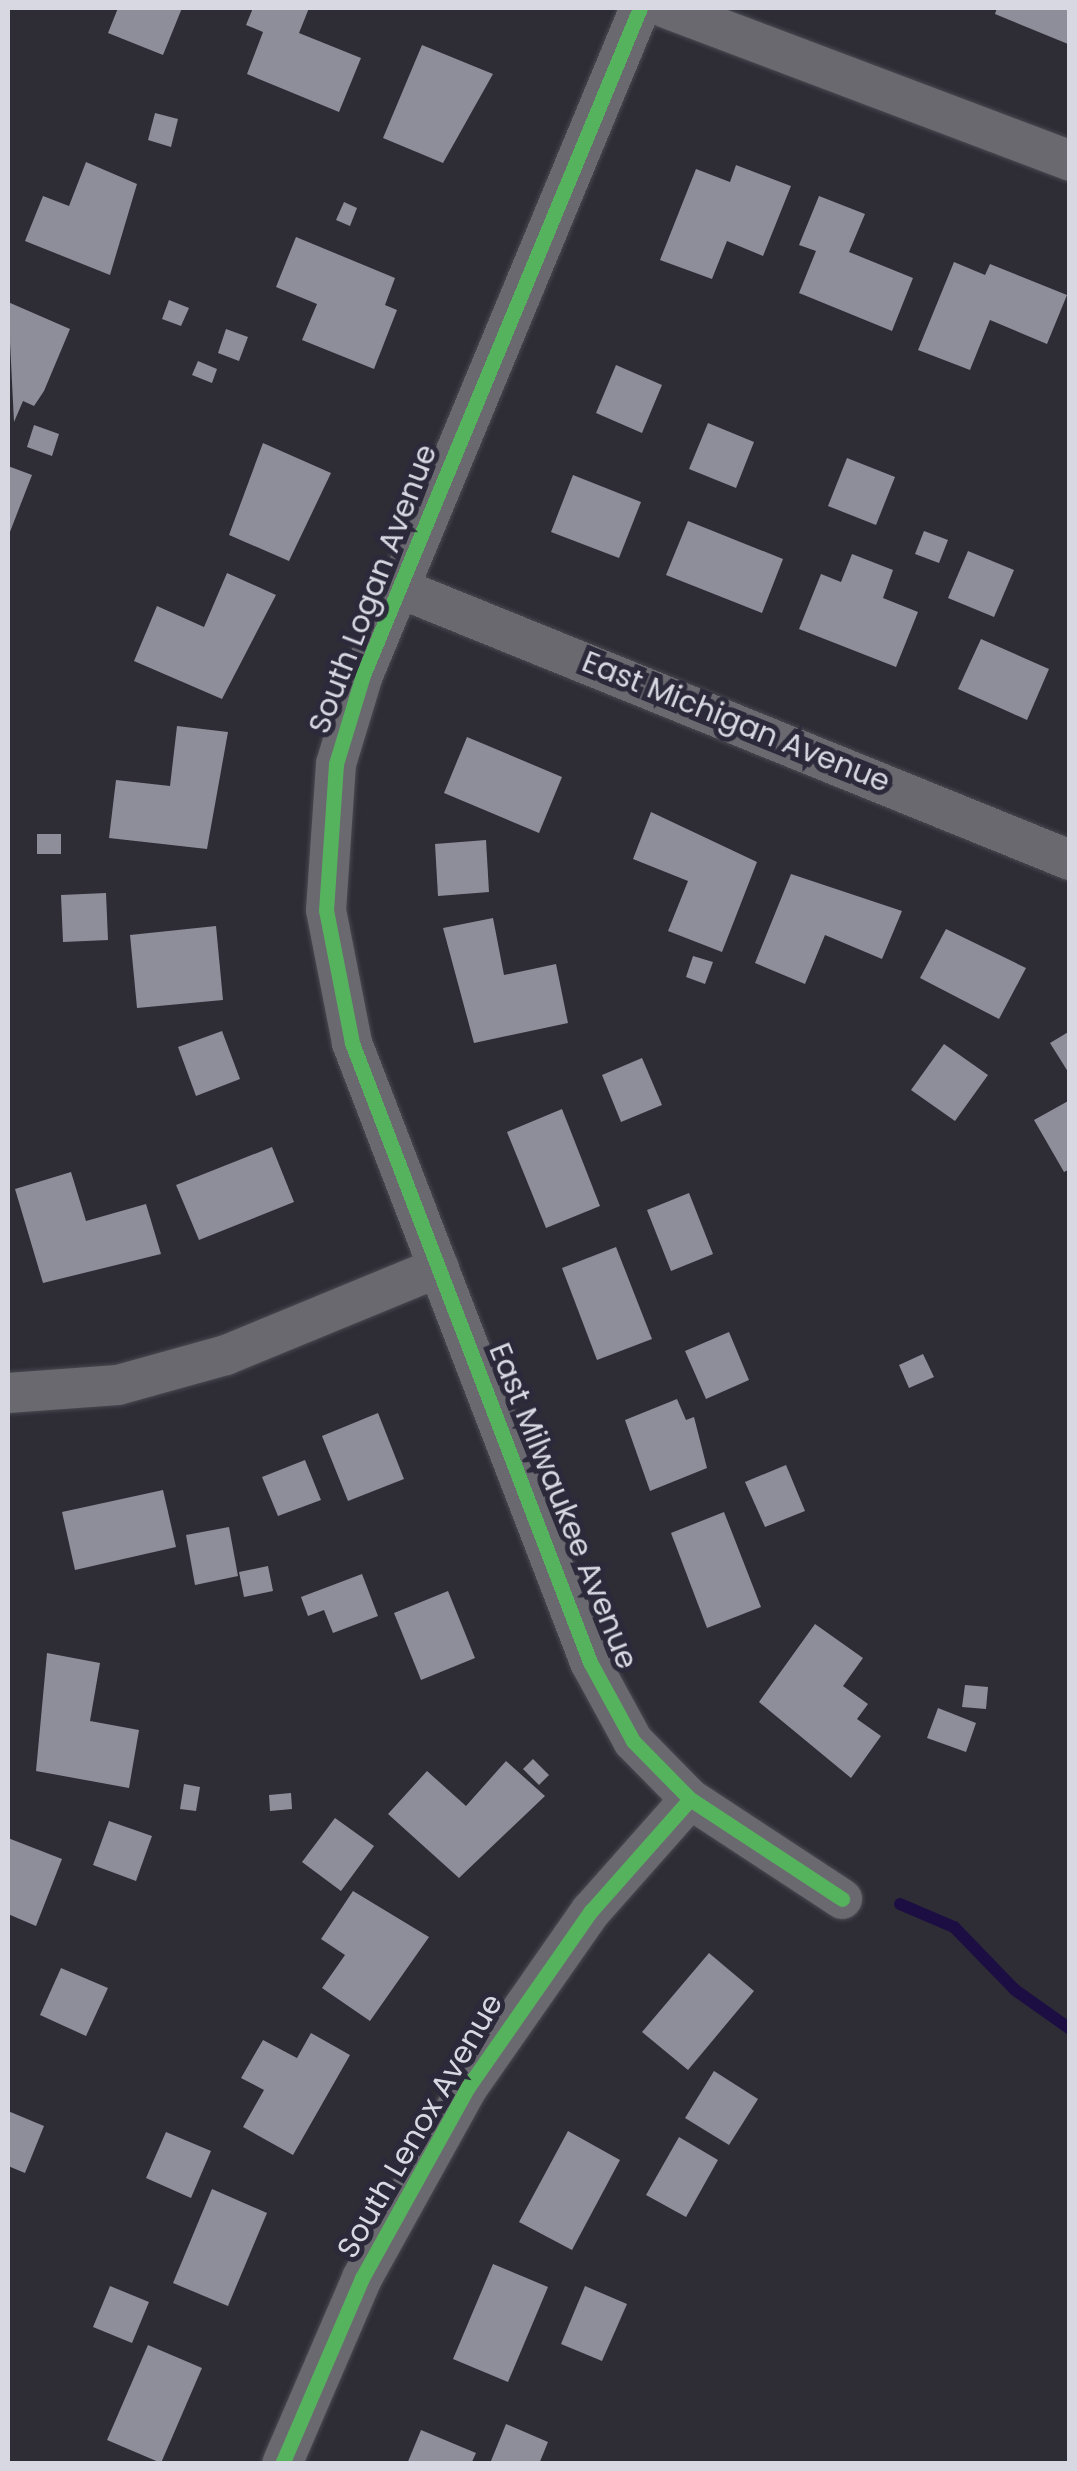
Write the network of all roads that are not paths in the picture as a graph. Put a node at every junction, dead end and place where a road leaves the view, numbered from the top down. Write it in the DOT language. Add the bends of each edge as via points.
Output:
graph roads {
  1 [pos="640,8"];
  2 [pos="666,8"];
  3 [pos="1070,161"];
  4 [pos="400,588"];
  5 [pos="1070,860"];
  6 [pos="439,1267"];
  7 [pos="8,1393"];
  8 [pos="690,1799"];
  9 [pos="842,1900"];
  10 [pos="282,2464"];
  1 -- 4 [label="street, South Logan Avenue"];
  2 -- 3 [label="street"];
  4 -- 5 [label="street, East Michigan Avenue"];
  4 -- 6 [label="street, South Logan Avenue" via="336,764 326,910 352,1043"];
  6 -- 7 [label="street" via="226,1355 118,1385"];
  6 -- 8 [label="street, East Milwaukee Avenue" via="590,1662 634,1741"];
  8 -- 9 [label="street, East Milwaukee Avenue"];
  8 -- 10 [label="street, South Lenox Avenue" via="590,1911 468,2087 362,2278"];
}
